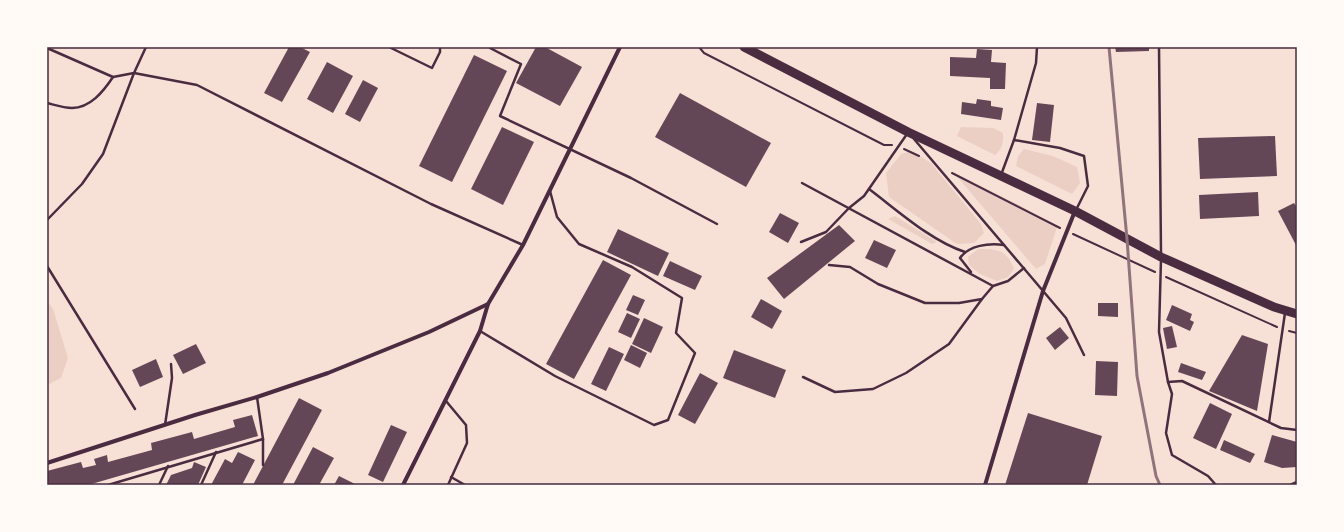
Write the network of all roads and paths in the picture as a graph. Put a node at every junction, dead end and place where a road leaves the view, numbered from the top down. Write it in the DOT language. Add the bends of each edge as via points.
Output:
graph roads {
  1 [pos="146,47"];
  2 [pos="389,47"];
  3 [pos="440,47"];
  4 [pos="620,47"];
  5 [pos="699,47"];
  6 [pos="744,47"];
  7 [pos="1037,47"];
  8 [pos="1159,47"];
  9 [pos="47,48"];
  10 [pos="490,48"];
  11 [pos="134,73"];
  12 [pos="113,77"];
  13 [pos="47,103"];
  14 [pos="908,132"];
  15 [pos="1014,140"];
  16 [pos="898,146"];
  17 [pos="570,149"];
  18 [pos="934,164"];
  19 [pos="1001,175"];
  20 [pos="802,183"];
  21 [pos="869,189"];
  22 [pos="549,191"];
  23 [pos="849,208"];
  24 [pos="1075,211"];
  25 [pos="47,220"];
  26 [pos="717,224"];
  27 [pos="1067,231"];
  28 [pos="801,242"];
  29 [pos="523,245"];
  30 [pos="1005,245"];
  31 [pos="965,252"];
  32 [pos="1161,257"];
  33 [pos="830,265"];
  34 [pos="47,266"];
  35 [pos="1024,268"];
  36 [pos="971,273"];
  37 [pos="1161,274"];
  38 [pos="993,286"];
  39 [pos="1043,291"];
  40 [pos="982,299"];
  41 [pos="488,304"];
  42 [pos="1285,310"];
  43 [pos="1297,314"];
  44 [pos="1282,329"];
  45 [pos="480,331"];
  46 [pos="1297,333"];
  47 [pos="1084,355"];
  48 [pos="171,364"];
  49 [pos="803,377"];
  50 [pos="1168,382"];
  51 [pos="257,397"];
  52 [pos="446,400"];
  53 [pos="135,409"];
  54 [pos="1269,422"];
  55 [pos="165,425"];
  56 [pos="1297,430"];
  57 [pos="263,439"];
  58 [pos="217,452"];
  59 [pos="47,462"];
  60 [pos="263,465"];
  61 [pos="168,466"];
  62 [pos="451,477"];
  63 [pos="1297,482"];
  64 [pos="118,484"];
  65 [pos="108,485"];
  66 [pos="159,485"];
  67 [pos="201,485"];
  68 [pos="403,485"];
  69 [pos="448,485"];
  70 [pos="465,485"];
  71 [pos="984,485"];
  72 [pos="1216,485"];
  73 [pos="1290,485"];
  1 -- 11 [label="lane"];
  2 -- 3 [label="lane" via="432,68"];
  4 -- 17 [label="street"];
  5 -- 16 [label="path" via="704,53 884,145"];
  6 -- 14 [label="main road"];
  7 -- 15 [label="lane" via="1036,63"];
  8 -- 32 [label="lane"];
  9 -- 12 [label="lane"];
  10 -- 17 [label="lane" via="521,64 500,116"];
  11 -- 12 [label="lane"];
  11 -- 25 [label="lane" via="103,154 82,184"];
  11 -- 29 [label="lane" via="197,85 431,204"];
  12 -- 13 [label="lane" via="103,92 86,105 71,108"];
  14 -- 16 [label="lane"];
  14 -- 18 [label="lane"];
  14 -- 19 [label="main road"];
  15 -- 19 [label="lane"];
  15 -- 24 [label="lane" via="1060,148 1084,156 1088,186"];
  16 -- 18 [label="path"];
  16 -- 21 [label="lane"];
  17 -- 22 [label="street"];
  17 -- 26 [label="lane"];
  18 -- 27 [label="path"];
  18 -- 30 [label="lane"];
  19 -- 24 [label="main road"];
  20 -- 23 [label="lane"];
  21 -- 23 [label="lane"];
  21 -- 31 [label="lane" via="915,224 953,248"];
  22 -- 29 [label="street"];
  22 -- 45 [label="lane" via="558,217 579,244 632,267 682,298 676,333 695,353 668,420 654,425 555,376"];
  23 -- 28 [label="lane" via="826,232"];
  23 -- 36 [label="lane"];
  24 -- 27 [label="street"];
  24 -- 32 [label="main road"];
  27 -- 37 [label="path"];
  27 -- 39 [label="street"];
  29 -- 41 [label="street"];
  30 -- 31 [label="lane" via="990,243"];
  30 -- 35 [label="lane"];
  31 -- 36 [label="lane" via="960,258"];
  32 -- 37 [label="lane"];
  32 -- 42 [label="main road"];
  33 -- 40 [label="lane" via="850,267 878,284 925,303 959,303"];
  34 -- 53 [label="lane"];
  35 -- 38 [label="lane" via="1008,281"];
  35 -- 39 [label="lane"];
  36 -- 38 [label="lane"];
  37 -- 44 [label="path"];
  37 -- 50 [label="lane" via="1159,332"];
  38 -- 40 [label="lane"];
  39 -- 47 [label="lane" via="1066,318"];
  39 -- 71 [label="street"];
  40 -- 49 [label="lane" via="949,344 906,373 873,389 835,392"];
  41 -- 45 [label="street"];
  41 -- 51 [label="street" via="429,332 328,373"];
  42 -- 43 [label="main road"];
  42 -- 44 [label="lane"];
  44 -- 46 [label="path"];
  44 -- 54 [label="lane"];
  45 -- 52 [label="street"];
  48 -- 55 [label="lane" via="172,378"];
  50 -- 54 [label="lane" via="1182,381"];
  50 -- 72 [label="lane" via="1172,394 1166,433 1172,455 1208,476"];
  51 -- 55 [label="street"];
  51 -- 57 [label="lane"];
  52 -- 62 [label="lane" via="466,425 467,443"];
  52 -- 68 [label="street"];
  54 -- 56 [label="lane" via="1282,428"];
  55 -- 59 [label="street"];
  57 -- 58 [label="lane"];
  57 -- 60 [label="lane"];
  58 -- 61 [label="lane"];
  58 -- 67 [label="lane"];
  61 -- 64 [label="lane"];
  61 -- 66 [label="lane"];
  62 -- 69 [label="lane"];
  62 -- 70 [label="lane"];
  63 -- 73 [label="lane"];
  64 -- 65 [label="lane"];
}
